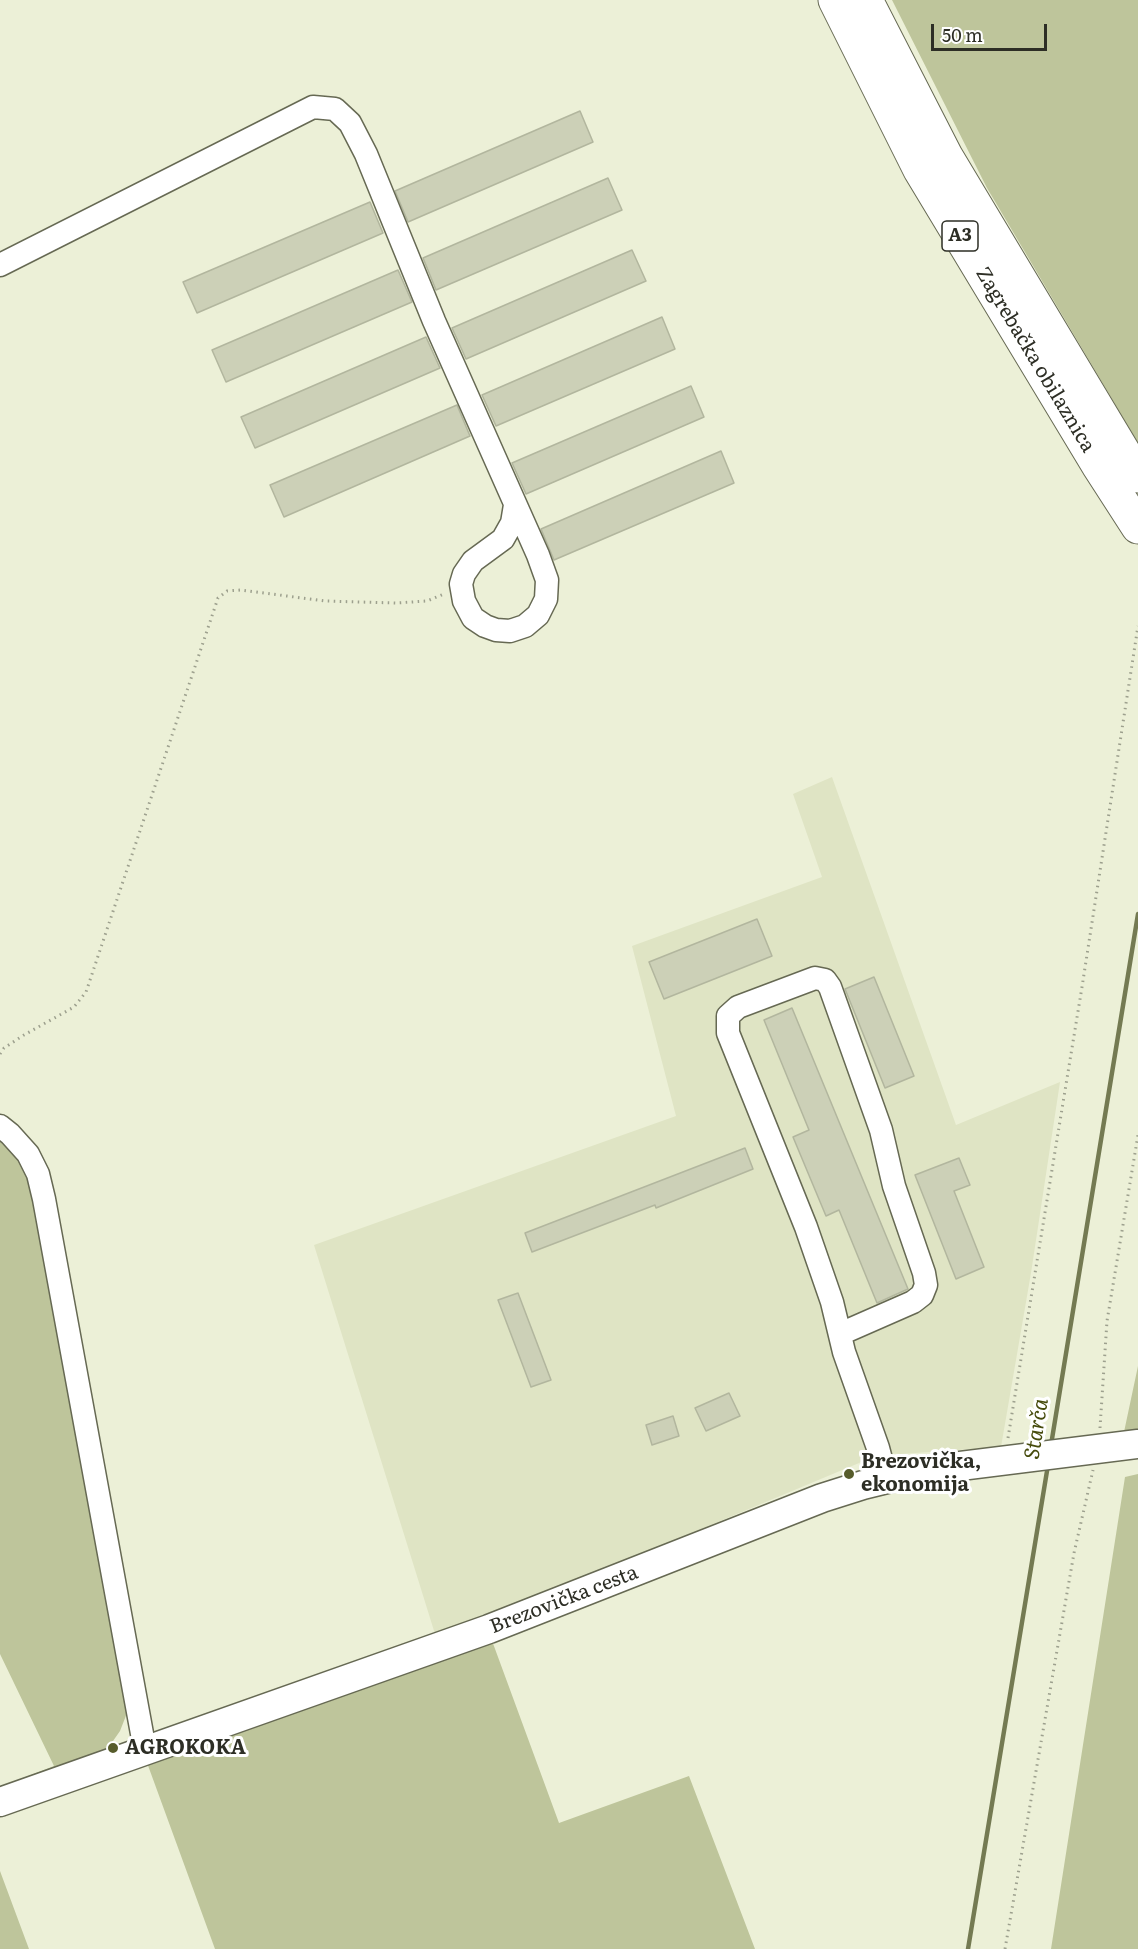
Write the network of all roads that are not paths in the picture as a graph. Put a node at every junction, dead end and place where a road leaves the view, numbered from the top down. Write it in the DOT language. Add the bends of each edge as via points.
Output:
graph roads {
  1 [pos="835,0"];
  2 [pos="866,0"];
  3 [pos="0,265"];
  4 [pos="1120,465"];
  5 [pos="516,505"];
  6 [pos="1138,527"];
  7 [pos="0,1126"];
  8 [pos="840,1334"];
  9 [pos="1138,1444"];
  10 [pos="885,1478"];
  11 [pos="145,1750"];
  12 [pos="0,1802"];
  1 -- 4 [label="highway, Zagrebačka obilaznica / A3" via="920,170"];
  2 -- 4 [label="highway, Zagrebačka obilaznica / A3" via="946,156"];
  3 -- 5 [label="street" via="313,107 335,109 350,123 366,154 434,321"];
  4 -- 6 [label="highway, Zagrebačka obilaznica / A3"];
  5 -- 5 [label="street" via="547,580 546,599 538,615 525,626 496,630 473,618 461,584 473,561 503,539"];
  7 -- 11 [label="street" via="28,1154 44,1199"];
  8 -- 8 [label="street" via="806,1227 728,1032 728,1016 738,1007 815,978 825,980 830,987 881,1130 894,1186 926,1285 913,1302"];
  8 -- 10 [label="street"];
  9 -- 10 [label="main road, Brezovička cesta"];
  10 -- 11 [label="main road, Brezovička cesta" via="822,1498 489,1629"];
  11 -- 12 [label="main road, Brezovička cesta"];
}
